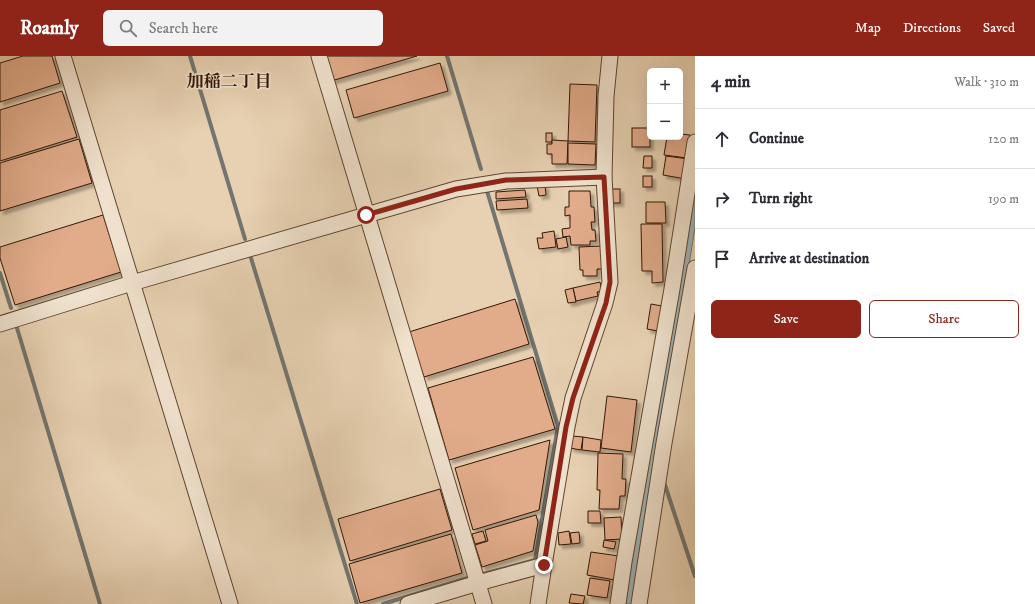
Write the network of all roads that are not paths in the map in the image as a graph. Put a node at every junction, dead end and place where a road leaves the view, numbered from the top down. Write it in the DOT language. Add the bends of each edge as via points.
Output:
graph roads {
  1 [pos="63,56"];
  2 [pos="319,56"];
  3 [pos="610,56"];
  4 [pos="695,142"];
  5 [pos="604,177"];
  6 [pos="366,215"];
  7 [pos="695,268"];
  8 [pos="132,283"];
  9 [pos="0,324"];
  10 [pos="544,565"];
  11 [pos="478,583"];
  12 [pos="230,604"];
  13 [pos="408,604"];
  14 [pos="484,604"];
  15 [pos="538,604"];
  16 [pos="618,604"];
  17 [pos="639,604"];
  1 -- 8 [label="street"];
  2 -- 6 [label="street"];
  3 -- 5 [label="street" via="606,96"];
  4 -- 16 [label="street"];
  5 -- 6 [label="street" via="506,180 456,189"];
  5 -- 10 [label="street" via="610,282 606,303 573,398 566,427"];
  6 -- 8 [label="street"];
  6 -- 11 [label="street"];
  7 -- 17 [label="street"];
  8 -- 9 [label="street"];
  8 -- 12 [label="street"];
  10 -- 11 [label="street"];
  10 -- 15 [label="street"];
  11 -- 13 [label="street"];
  11 -- 14 [label="street"];
}
